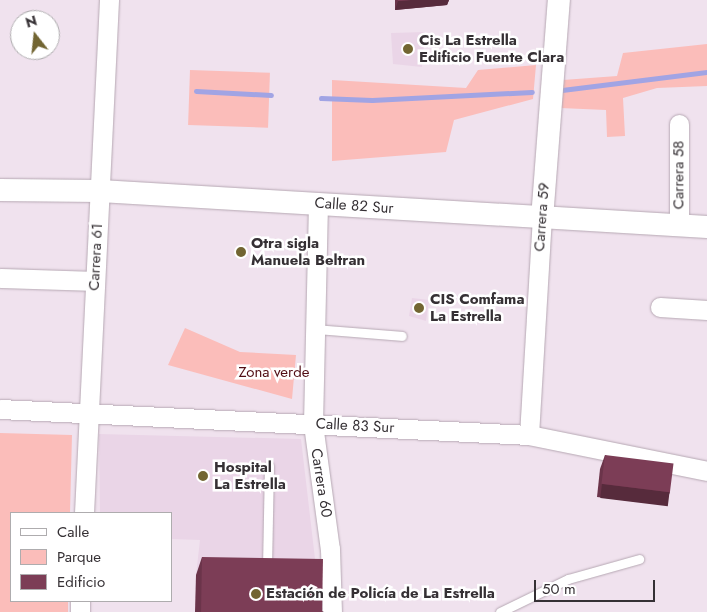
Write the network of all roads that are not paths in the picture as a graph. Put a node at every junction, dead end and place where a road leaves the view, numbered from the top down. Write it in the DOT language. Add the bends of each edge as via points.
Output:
graph roads {
  1 [pos="109,0"];
  2 [pos="559,0"];
  3 [pos="679,124"];
  4 [pos="0,190"];
  5 [pos="100,191"];
  6 [pos="318,203"];
  7 [pos="542,219"];
  8 [pos="679,225"];
  9 [pos="707,227"];
  10 [pos="0,278"];
  11 [pos="95,281"];
  12 [pos="660,307"];
  13 [pos="707,310"];
  14 [pos="315,329"];
  15 [pos="402,336"];
  16 [pos="0,409"];
  17 [pos="88,413"];
  18 [pos="313,424"];
  19 [pos="528,435"];
  20 [pos="269,466"];
  21 [pos="707,471"];
  22 [pos="84,512"];
  23 [pos="639,559"];
  24 [pos="275,569"];
  25 [pos="332,612"];
  26 [pos="500,612"];
  1 -- 5 [label="street, Carrera 61"];
  2 -- 7 [label="street, Carrera 59"];
  3 -- 8 [label="street, Carrera 58"];
  4 -- 5 [label="street, Calle 82 Sur"];
  5 -- 6 [label="street, Calle 82 Sur"];
  5 -- 11 [label="street, Carrera 61"];
  6 -- 7 [label="street, Calle 82 Sur"];
  6 -- 14 [label="street, Carrera 60"];
  7 -- 8 [label="street, Calle 82 Sur"];
  7 -- 19 [label="street, Carrera 59"];
  8 -- 9 [label="street, Calle 82 Sur"];
  10 -- 11 [label="street"];
  11 -- 17 [label="street, Carrera 61"];
  12 -- 13 [label="street"];
  14 -- 15 [label="lane"];
  14 -- 18 [label="street, Carrera 60"];
  16 -- 17 [label="street, Calle 83 Sur"];
  17 -- 18 [label="street, Calle 83 Sur"];
  17 -- 22 [label="street, Carrera 61"];
  18 -- 19 [label="street, Calle 83 Sur"];
  18 -- 25 [label="street, Carrera 60"];
  19 -- 21 [label="street, Calle 83 Sur"];
  20 -- 24 [label="lane" via="266,568"];
  23 -- 26 [label="lane" via="568,579"];
}
